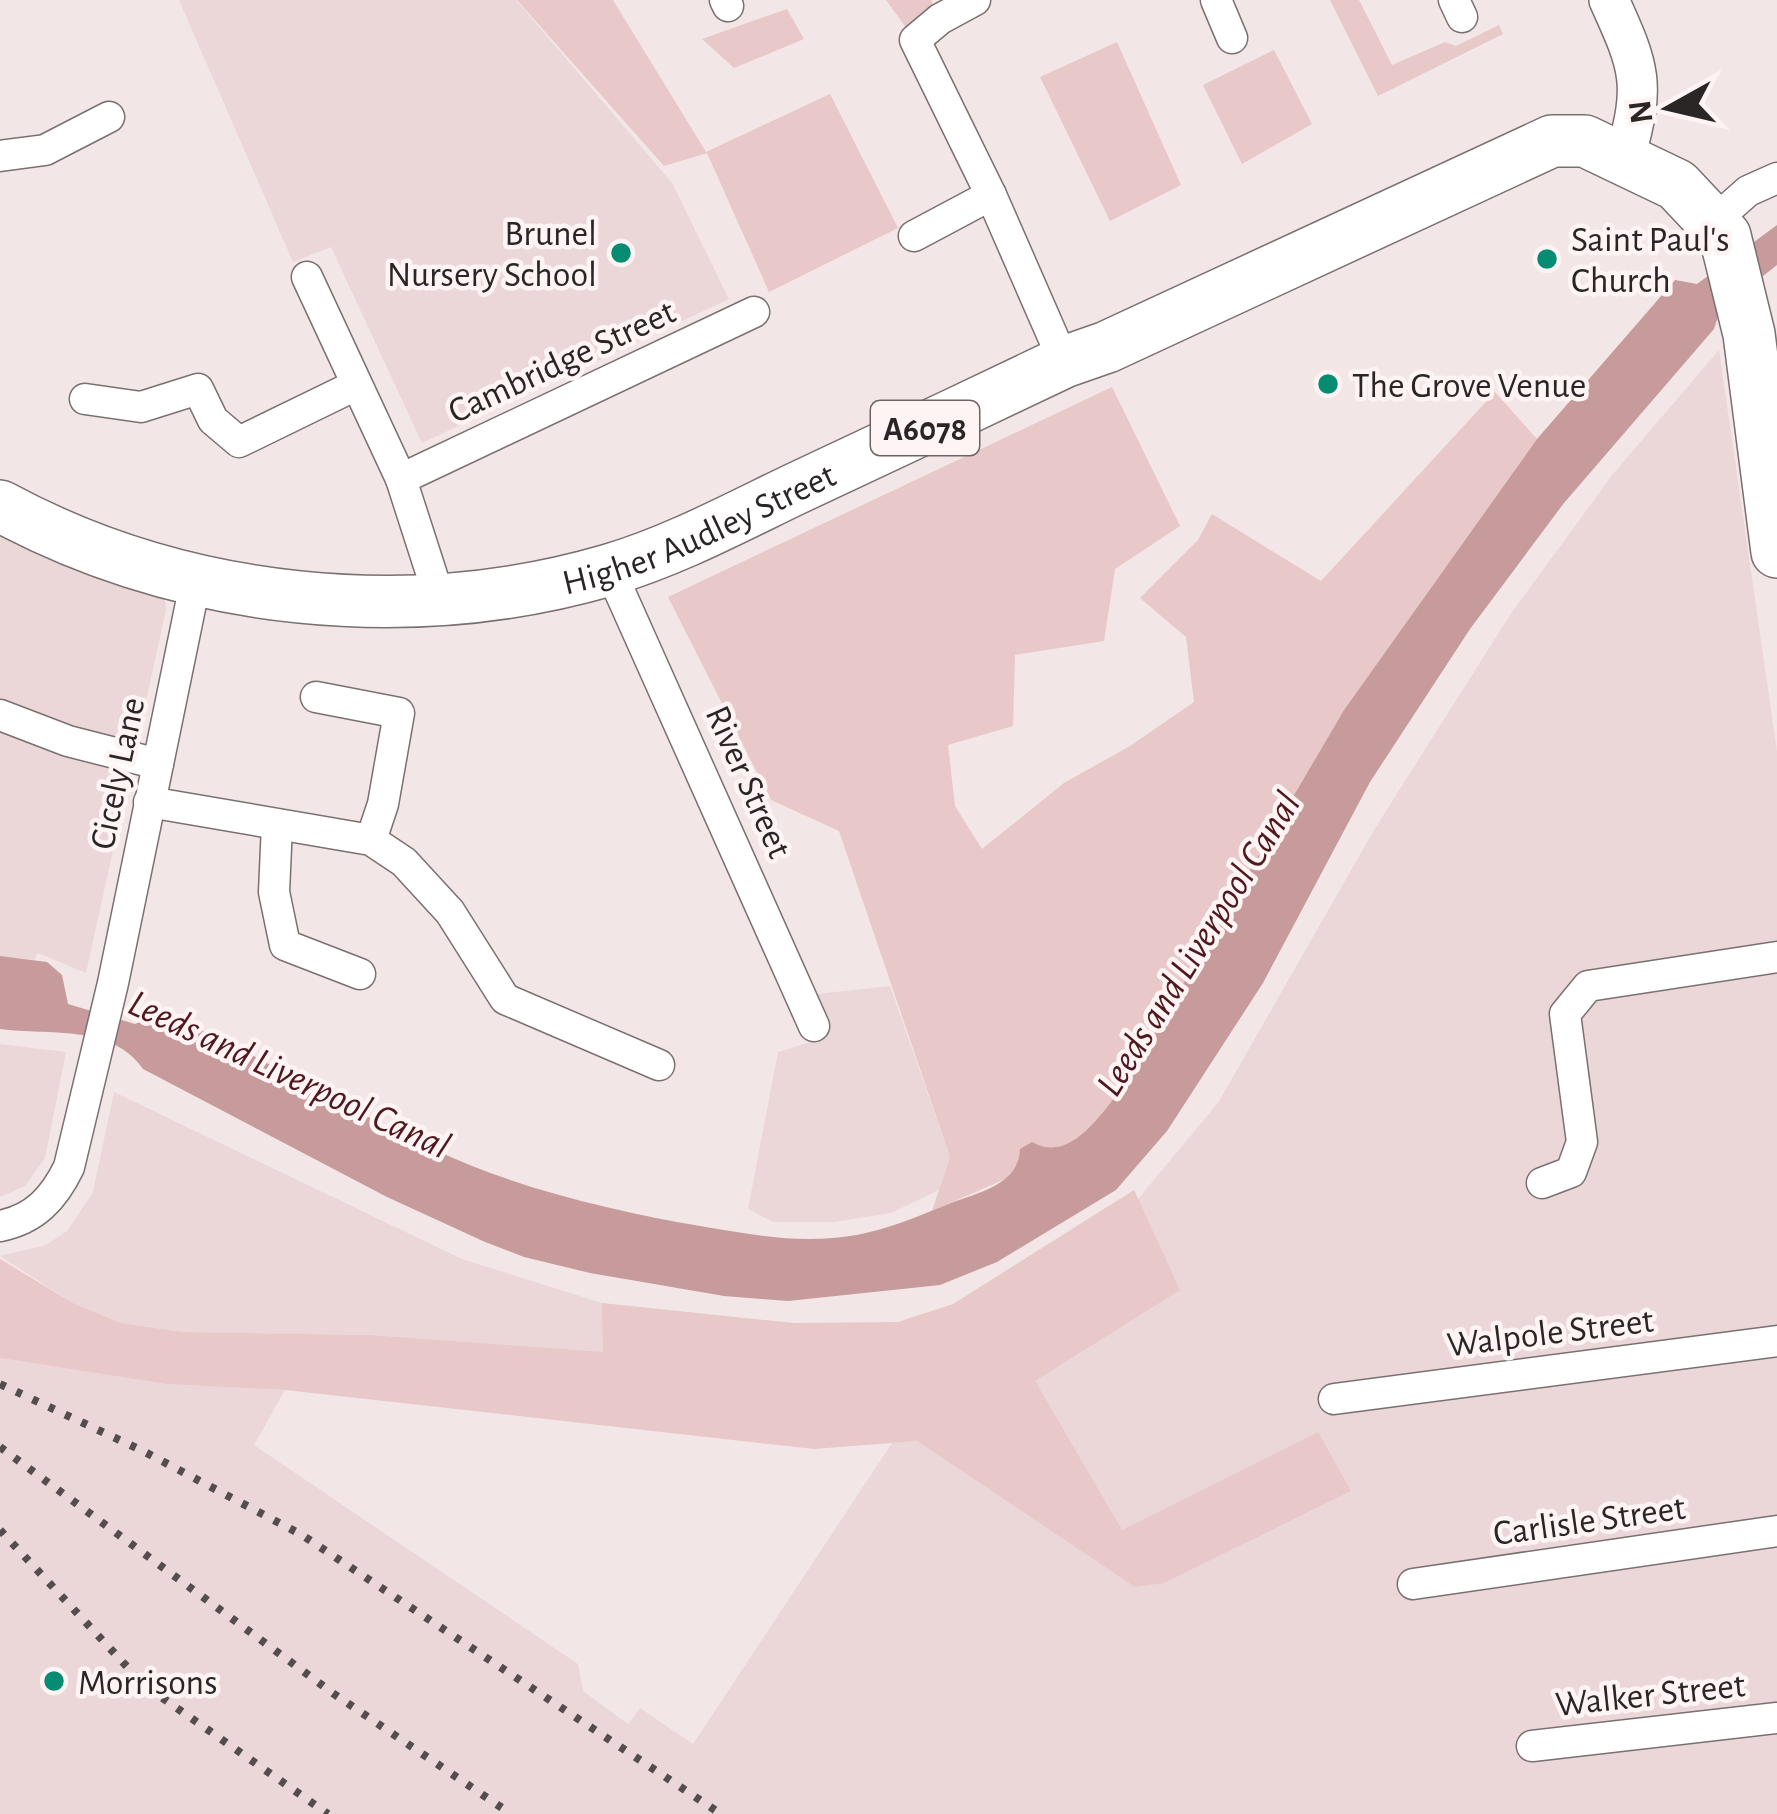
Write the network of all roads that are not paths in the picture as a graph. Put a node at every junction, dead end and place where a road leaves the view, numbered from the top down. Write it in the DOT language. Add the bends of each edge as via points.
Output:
graph roads {
  1 [pos="975,0"];
  2 [pos="1216,0"];
  3 [pos="1609,0"];
  4 [pos="1232,38"];
  5 [pos="109,117"];
  6 [pos="0,156"];
  7 [pos="1625,157"];
  8 [pos="1777,178"];
  9 [pos="991,195"];
  10 [pos="1719,229"];
  11 [pos="914,236"];
  12 [pos="307,277"];
  13 [pos="754,312"];
  14 [pos="1064,362"];
  15 [pos="356,385"];
  16 [pos="85,399"];
  17 [pos="401,479"];
  18 [pos="0,506"];
  19 [pos="1777,552"];
  20 [pos="610,570"];
  21 [pos="196,579"];
  22 [pos="440,600"];
  23 [pos="316,697"];
  24 [pos="0,715"];
  25 [pos="158,764"];
  26 [pos="149,802"];
  27 [pos="277,825"];
  28 [pos="370,840"];
  29 [pos="1777,957"];
  30 [pos="360,974"];
  31 [pos="814,1026"];
  32 [pos="659,1065"];
  33 [pos="1541,1183"];
  34 [pos="0,1226"];
  35 [pos="1777,1341"];
  36 [pos="1334,1399"];
  37 [pos="1777,1531"];
  38 [pos="1413,1584"];
  39 [pos="1777,1718"];
  40 [pos="1532,1746"];
  1 -- 9 [label="street" via="915,40"];
  2 -- 4 [label="street"];
  3 -- 7 [label="street" via="1640,86"];
  5 -- 6 [label="street" via="45,150"];
  7 -- 10 [label="highway, A6078" via="1677,185"];
  7 -- 14 [label="highway, Higher Audley Street / A6078" via="1586,141 1552,141"];
  8 -- 10 [label="street" via="1748,191"];
  9 -- 11 [label="street"];
  9 -- 14 [label="street"];
  10 -- 19 [label="highway" via="1749,334"];
  12 -- 15 [label="street"];
  13 -- 17 [label="street, Cambridge Street"];
  14 -- 20 [label="highway, Higher Audley Street / A6078"];
  15 -- 16 [label="street" via="239,442 213,420 198,389 141,407"];
  15 -- 17 [label="street"];
  17 -- 22 [label="street"];
  18 -- 21 [label="highway, Higher Audley Street / A6078" via="115,557"];
  20 -- 22 [label="highway, Higher Audley Street / A6078"];
  20 -- 31 [label="street, River Street"];
  21 -- 22 [label="highway, Higher Audley Street / A6078" via="311,598"];
  21 -- 25 [label="street, Cicely Lane"];
  23 -- 28 [label="street" via="399,713"];
  24 -- 25 [label="street"];
  25 -- 26 [label="street, Cicely Lane"];
  26 -- 27 [label="street"];
  26 -- 34 [label="street, Cicely Lane" via="69,1167 56,1193 30,1216"];
  27 -- 28 [label="street"];
  27 -- 30 [label="street" via="274,892 285,945"];
  28 -- 32 [label="street" via="404,862 450,912 506,999"];
  29 -- 33 [label="street" via="1588,986 1565,1014 1582,1142 1571,1172"];
  35 -- 36 [label="street, Walpole Street"];
  37 -- 38 [label="street, Carlisle Street"];
  39 -- 40 [label="street, Walker Street"];
}
